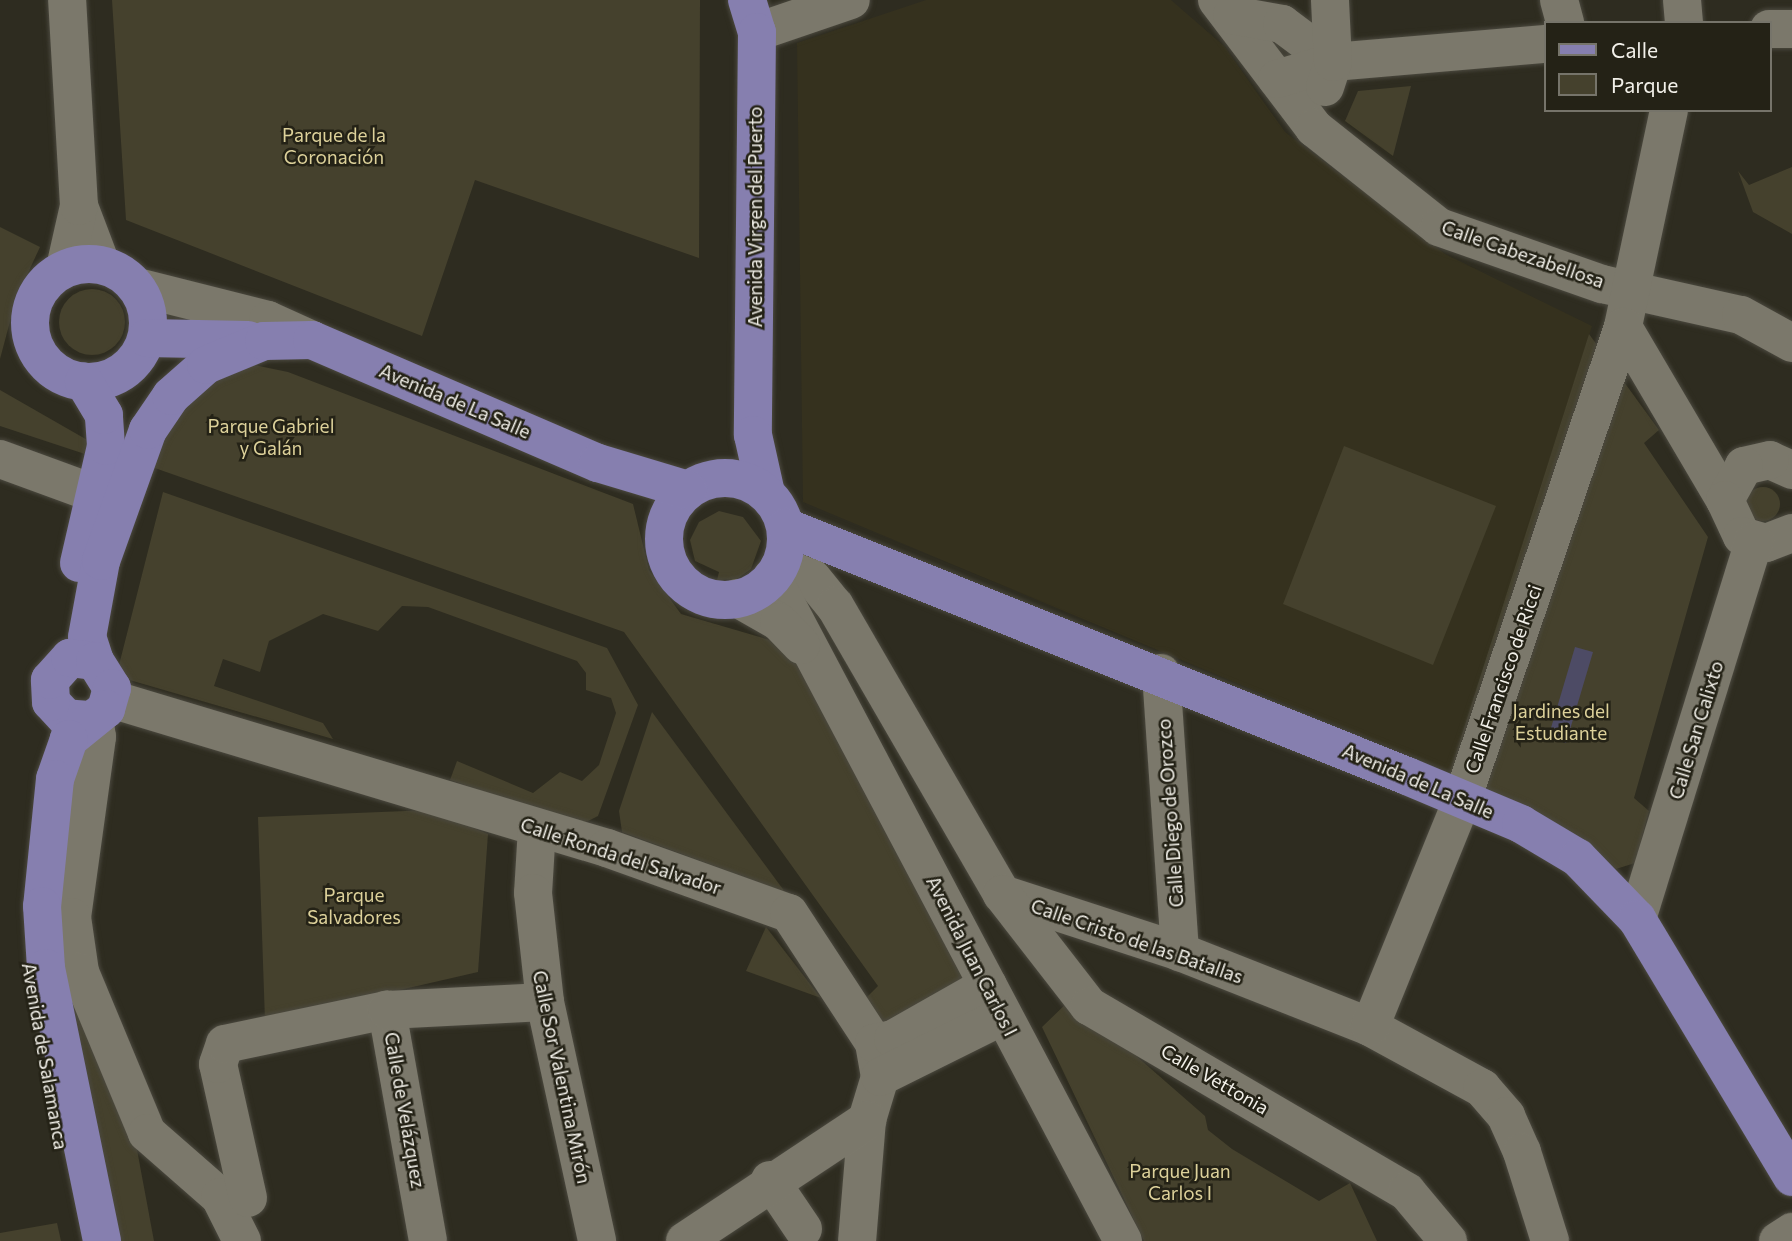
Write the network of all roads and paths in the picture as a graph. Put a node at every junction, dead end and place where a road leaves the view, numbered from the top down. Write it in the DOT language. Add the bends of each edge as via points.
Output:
graph roads {
  1 [pos="67,0"];
  2 [pos="851,0"];
  3 [pos="1330,0"];
  4 [pos="1559,0"];
  5 [pos="1682,0"];
  6 [pos="752,16"];
  7 [pos="1234,20"];
  8 [pos="1564,21"];
  9 [pos="1684,21"];
  10 [pos="1771,29"];
  11 [pos="1792,29"];
  12 [pos="1544,44"];
  13 [pos="1331,60"];
  14 [pos="1277,79"];
  15 [pos="1669,112"];
  16 [pos="1314,128"];
  17 [pos="83,266"];
  18 [pos="1632,286"];
  19 [pos="137,287"];
  20 [pos="1623,327"];
  21 [pos="312,340"];
  22 [pos="264,341"];
  23 [pos="1792,343"];
  24 [pos="140,350"];
  25 [pos="84,382"];
  26 [pos="149,430"];
  27 [pos="753,435"];
  28 [pos="1694,438"];
  29 [pos="0,459"];
  30 [pos="1744,466"];
  31 [pos="1792,470"];
  32 [pos="731,477"];
  33 [pos="93,493"];
  34 [pos="766,493"];
  35 [pos="1725,500"];
  36 [pos="678,502"];
  37 [pos="1792,533"];
  38 [pos="1754,541"];
  39 [pos="780,556"];
  40 [pos="737,598"];
  41 [pos="79,662"];
  42 [pos="824,670"];
  43 [pos="1161,673"];
  44 [pos="51,702"];
  45 [pos="97,712"];
  46 [pos="1462,800"];
  47 [pos="537,828"];
  48 [pos="1002,894"];
  49 [pos="1637,919"];
  50 [pos="1180,953"];
  51 [pos="995,1000"];
  52 [pos="545,1002"];
  53 [pos="387,1010"];
  54 [pos="1370,1027"];
  55 [pos="877,1060"];
  56 [pos="867,1120"];
  57 [pos="1792,1177"];
  58 [pos="770,1180"];
  59 [pos="248,1198"];
  60 [pos="803,1229"];
  61 [pos="1792,1232"];
  62 [pos="80,1241"];
  63 [pos="102,1241"];
  64 [pos="242,1241"];
  65 [pos="428,1241"];
  66 [pos="597,1241"];
  67 [pos="685,1241"];
  68 [pos="857,1241"];
  69 [pos="1123,1241"];
  70 [pos="1448,1241"];
  71 [pos="1550,1241"];
  72 [pos="1778,1241"];
  1 -- 17 [label="street"];
  2 -- 6 [label="street"];
  3 -- 13 [label="street"];
  4 -- 8 [label="street"];
  5 -- 9 [label="street"];
  6 -- 27 [label="main road, Avenida Virgen del Puerto"];
  7 -- 13 [label="street"];
  7 -- 14 [label="street, Calle Cabezabellosa"];
  10 -- 11 [label="street"];
  12 -- 13 [label="street"];
  13 -- 14 [label="street"];
  13 -- 16 [label="street"];
  14 -- 16 [label="street, Calle Cabezabellosa"];
  15 -- 18 [label="street"];
  16 -- 18 [label="street, Calle Cabezabellosa" via="1439,227 1602,284"];
  17 -- 19 [label="main road"];
  17 -- 25 [label="main road" via="37,294 30,331 46,364"];
  18 -- 20 [label="street"];
  18 -- 23 [label="street, Calle Cabezabellosa" via="1741,315"];
  19 -- 21 [label="street" via="268,320"];
  19 -- 24 [label="main road" via="146,304"];
  20 -- 28 [label="street"];
  20 -- 46 [label="street, Calle Francisco de Ricci"];
  21 -- 22 [label="main road"];
  21 -- 36 [label="main road, Avenida de La Salle"];
  22 -- 24 [label="main road"];
  22 -- 26 [label="main road" via="206,365 171,396"];
  24 -- 25 [label="main road" via="105,380"];
  24 -- 26 [label="main road"];
  25 -- 33 [label="main road, Avenida de Salamanca" via="104,415 106,446"];
  26 -- 41 [label="main road" via="101,561"];
  27 -- 32 [label="main road, Avenida Virgen del Puerto"];
  27 -- 34 [label="main road, Avenida Virgen del Puerto"];
  28 -- 30 [label="street"];
  28 -- 35 [label="street"];
  29 -- 33 [label="street"];
  30 -- 31 [label="street" via="1770,460"];
  30 -- 35 [label="street"];
  32 -- 34 [label="main road"];
  32 -- 36 [label="main road"];
  33 -- 41 [label="main road, Avenida de Salamanca"];
  34 -- 39 [label="main road"];
  35 -- 38 [label="street" via="1732,526"];
  36 -- 40 [label="main road" via="665,541 680,582 711,601"];
  37 -- 38 [label="street"];
  38 -- 49 [label="street, Calle San Calixto"];
  39 -- 40 [label="main road"];
  39 -- 42 [label="street, Avenida Juan Carlos I"];
  39 -- 43 [label="main road, Avenida de La Salle" via="894,571"];
  39 -- 48 [label="street" via="812,579 835,606"];
  40 -- 42 [label="street, Avenida Juan Carlos I" via="779,622"];
  41 -- 44 [label="main road, Avenida de Salamanca" via="50,680"];
  41 -- 45 [label="main road" via="110,677"];
  42 -- 51 [label="street, Avenida Juan Carlos I"];
  43 -- 46 [label="main road, Avenida de La Salle"];
  43 -- 50 [label="street, Calle Diego de Orozco"];
  44 -- 45 [label="main road" via="66,718"];
  44 -- 62 [label="main road, Avenida de Salamanca" via="28,873 27,961"];
  45 -- 47 [label="street, Calle Ronda del Salvador"];
  45 -- 63 [label="main road, Avenida de Salamanca" via="69,738 55,779 42,906 50,995"];
  45 -- 64 [label="street" via="72,917 80,972 147,1133 220,1197"];
  46 -- 49 [label="main road, Avenida de La Salle" via="1578,858"];
  46 -- 54 [label="street, Calle Francisco de Ricci"];
  47 -- 52 [label="street, Calle Sor Valentina Mirón" via="533,893"];
  47 -- 55 [label="street, Calle Ronda del Salvador" via="789,913"];
  48 -- 50 [label="street, Calle Cristo de las Batallas"];
  48 -- 70 [label="street, Calle Vettonia" via="1089,1006 1407,1192"];
  49 -- 57 [label="main road, Avenida de La Salle"];
  50 -- 54 [label="street, Calle Cristo de las Batallas"];
  51 -- 55 [label="street"];
  51 -- 69 [label="street, Avenida Juan Carlos I"];
  52 -- 53 [label="street, Calle de Velázquez"];
  52 -- 66 [label="street, Calle Sor Valentina Mirón"];
  53 -- 59 [label="street" via="225,1044 218,1065"];
  53 -- 65 [label="street, Calle de Velázquez"];
  54 -- 71 [label="street, Calle Cristo de las Batallas" via="1482,1088 1506,1116"];
  55 -- 56 [label="street"];
  56 -- 58 [label="street"];
  56 -- 68 [label="street"];
  58 -- 60 [label="street"];
  58 -- 67 [label="street"];
  61 -- 72 [label="street"];
}
